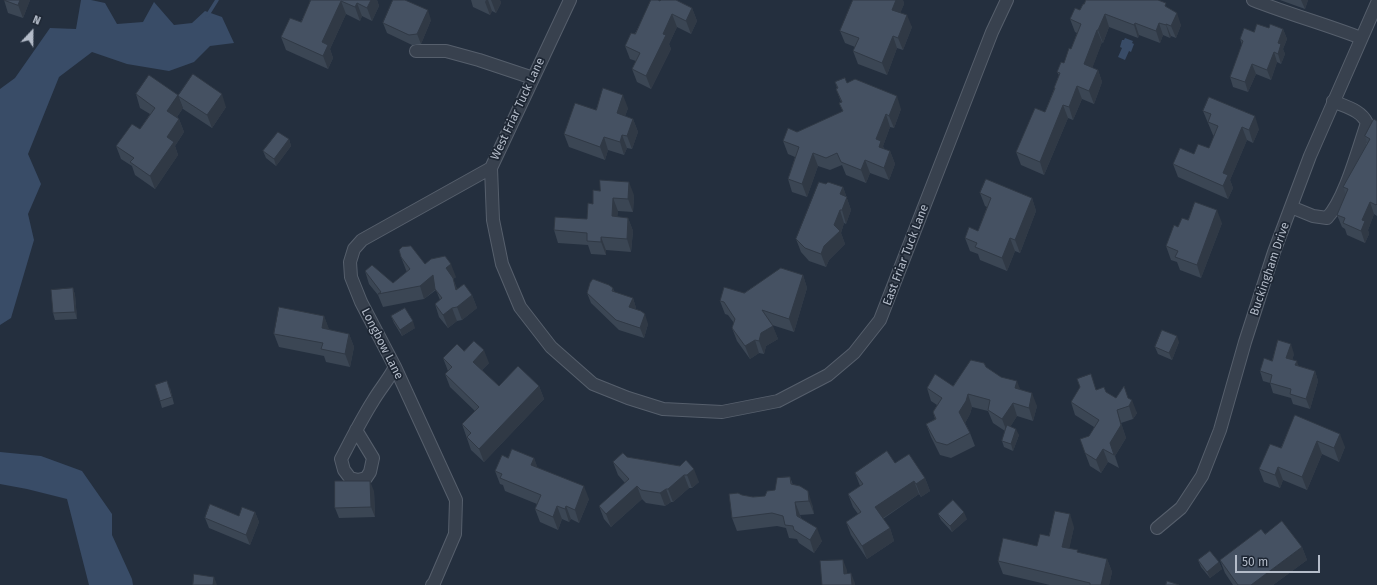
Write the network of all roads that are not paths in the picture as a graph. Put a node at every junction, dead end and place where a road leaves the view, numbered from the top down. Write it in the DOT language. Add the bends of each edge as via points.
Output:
graph roads {
  1 [pos="570,0"];
  2 [pos="1007,0"];
  3 [pos="1253,0"];
  4 [pos="1377,2"];
  5 [pos="1361,38"];
  6 [pos="416,50"];
  7 [pos="533,78"];
  8 [pos="1333,102"];
  9 [pos="491,168"];
  10 [pos="1291,207"];
  11 [pos="395,367"];
  12 [pos="707,411"];
  13 [pos="356,430"];
  14 [pos="1157,528"];
  15 [pos="432,585"];
  1 -- 7 [label="street, West Friar Tuck Lane"];
  2 -- 12 [label="street, East Friar Tuck Lane" via="992,32 880,320 854,353 828,375 778,401 722,412"];
  3 -- 5 [label="street"];
  4 -- 5 [label="street, Buckingham Drive"];
  5 -- 8 [label="street, Buckingham Drive"];
  6 -- 7 [label="street" via="446,51"];
  7 -- 9 [label="street, West Friar Tuck Lane"];
  8 -- 10 [label="street, Buckingham Drive"];
  8 -- 10 [label="street" via="1353,109 1364,116 1367,123 1335,210 1327,218 1313,216"];
  9 -- 11 [label="street, Longbow Lane" via="362,240 354,249 350,262 351,277"];
  9 -- 12 [label="street, West Friar Tuck Lane" via="492,220 502,264 520,307 551,347 593,384 663,409"];
  10 -- 14 [label="street, Buckingham Drive" via="1245,342 1220,430 1202,476 1181,508"];
  11 -- 13 [label="street"];
  11 -- 15 [label="street, Longbow Lane" via="456,500 455,534"];
}
